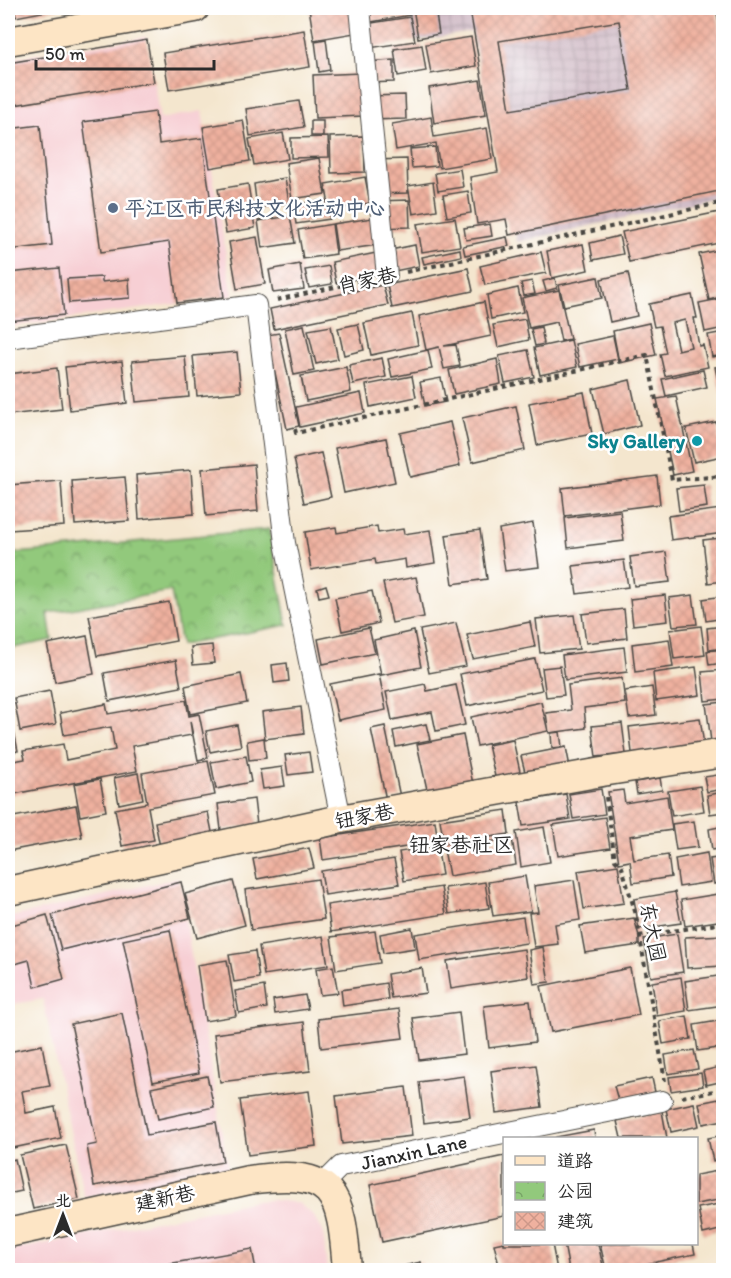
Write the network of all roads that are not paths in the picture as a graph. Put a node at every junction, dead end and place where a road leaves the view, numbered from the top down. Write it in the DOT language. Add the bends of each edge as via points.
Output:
graph roads {
  1 [pos="195,8"];
  2 [pos="360,8"];
  3 [pos="8,40"];
  4 [pos="387,276"];
  5 [pos="8,338"];
  6 [pos="723,753"];
  7 [pos="341,819"];
  8 [pos="8,891"];
  9 [pos="662,1101"];
  10 [pos="322,1185"];
  11 [pos="8,1233"];
  12 [pos="346,1270"];
  1 -- 3 [label="street"];
  2 -- 4 [label="street"];
  5 -- 7 [label="street" via="256,305 285,543"];
  6 -- 7 [label="street, 钮家巷"];
  7 -- 8 [label="street, 钮家巷"];
  9 -- 10 [label="street, Jianxin Lane" via="341,1166"];
  10 -- 11 [label="street, 建新巷" via="288,1176 249,1180"];
  10 -- 12 [label="street" via="340,1211"];
}
